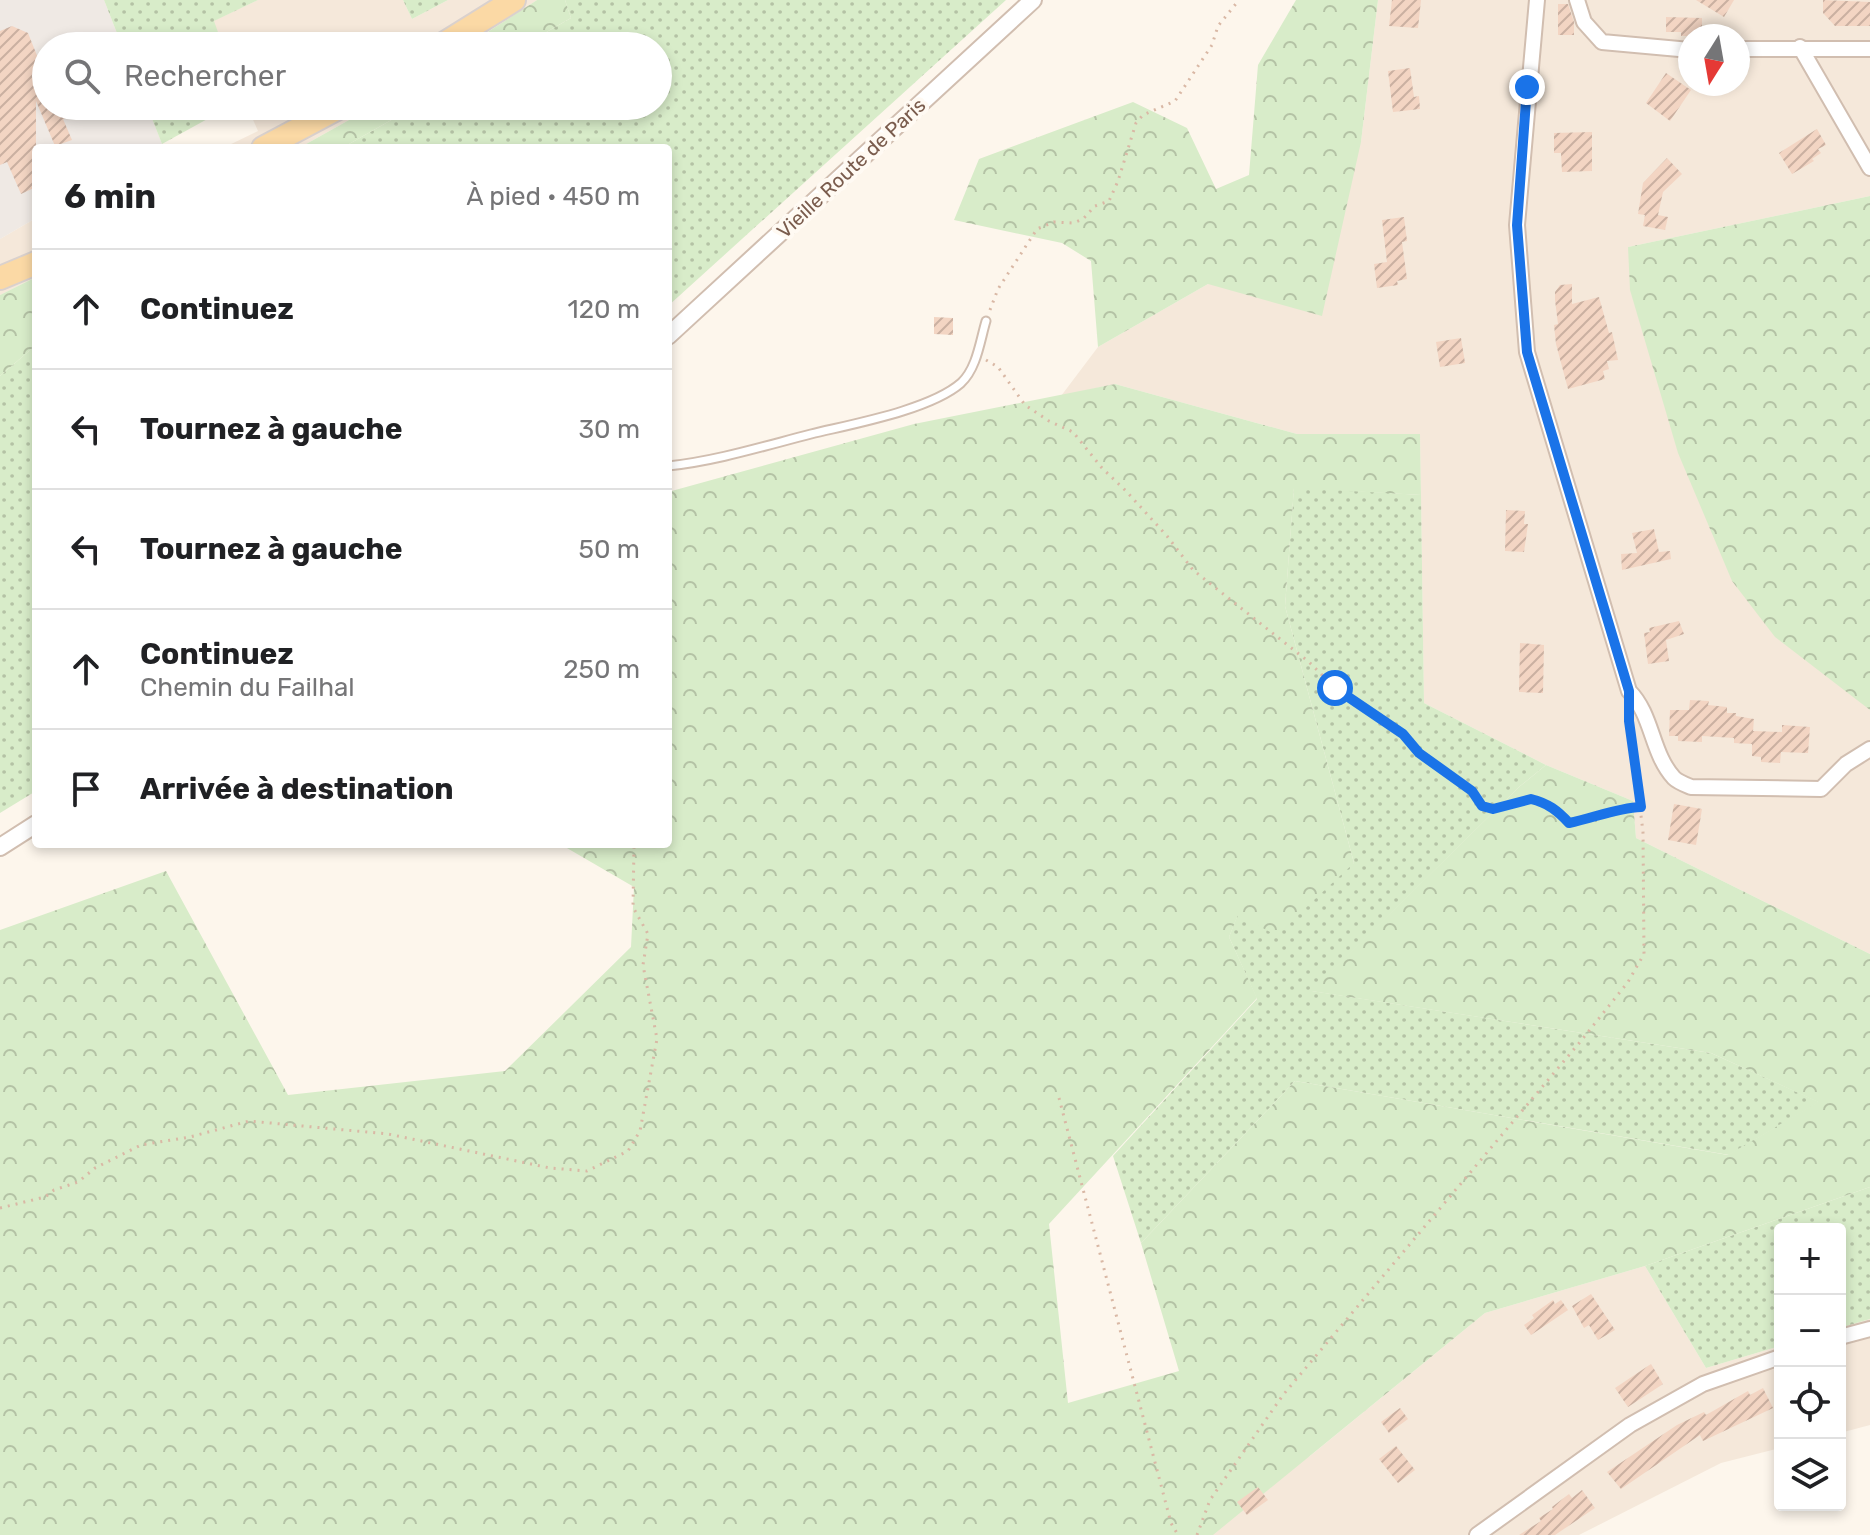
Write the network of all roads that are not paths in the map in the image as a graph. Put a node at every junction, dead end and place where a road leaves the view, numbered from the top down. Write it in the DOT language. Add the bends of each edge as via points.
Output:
graph roads {
  1 [pos="514,0"];
  2 [pos="1033,0"];
  3 [pos="1537,0"];
  4 [pos="1577,0"];
  5 [pos="463,32"];
  6 [pos="1800,47"];
  7 [pos="1678,49"];
  8 [pos="1750,49"];
  9 [pos="1870,49"];
  10 [pos="316,120"];
  11 [pos="271,144"];
  12 [pos="1870,168"];
  13 [pos="32,265"];
  14 [pos="0,278"];
  15 [pos="986,321"];
  16 [pos="672,332"];
  17 [pos="672,466"];
  18 [pos="1870,749"];
  19 [pos="32,827"];
  20 [pos="0,847"];
  21 [pos="1870,1329"];
  22 [pos="1846,1335"];
  23 [pos="1774,1359"];
  24 [pos="1477,1535"];
  1 -- 5 [label="main road"];
  2 -- 16 [label="street, Vieille Route de Paris"];
  3 -- 18 [label="street" via="1517,225 1527,352 1629,691 1641,703 1675,780 1691,787 1821,789"];
  4 -- 7 [label="street" via="1584,22 1602,42"];
  6 -- 8 [label="street"];
  6 -- 9 [label="street"];
  6 -- 12 [label="street"];
  10 -- 11 [label="main road"];
  13 -- 14 [label="main road"];
  15 -- 17 [label="lane" via="971,370 932,399"];
  19 -- 20 [label="street"];
  21 -- 22 [label="street"];
  23 -- 24 [label="street" via="1703,1384 1630,1425"];
}
